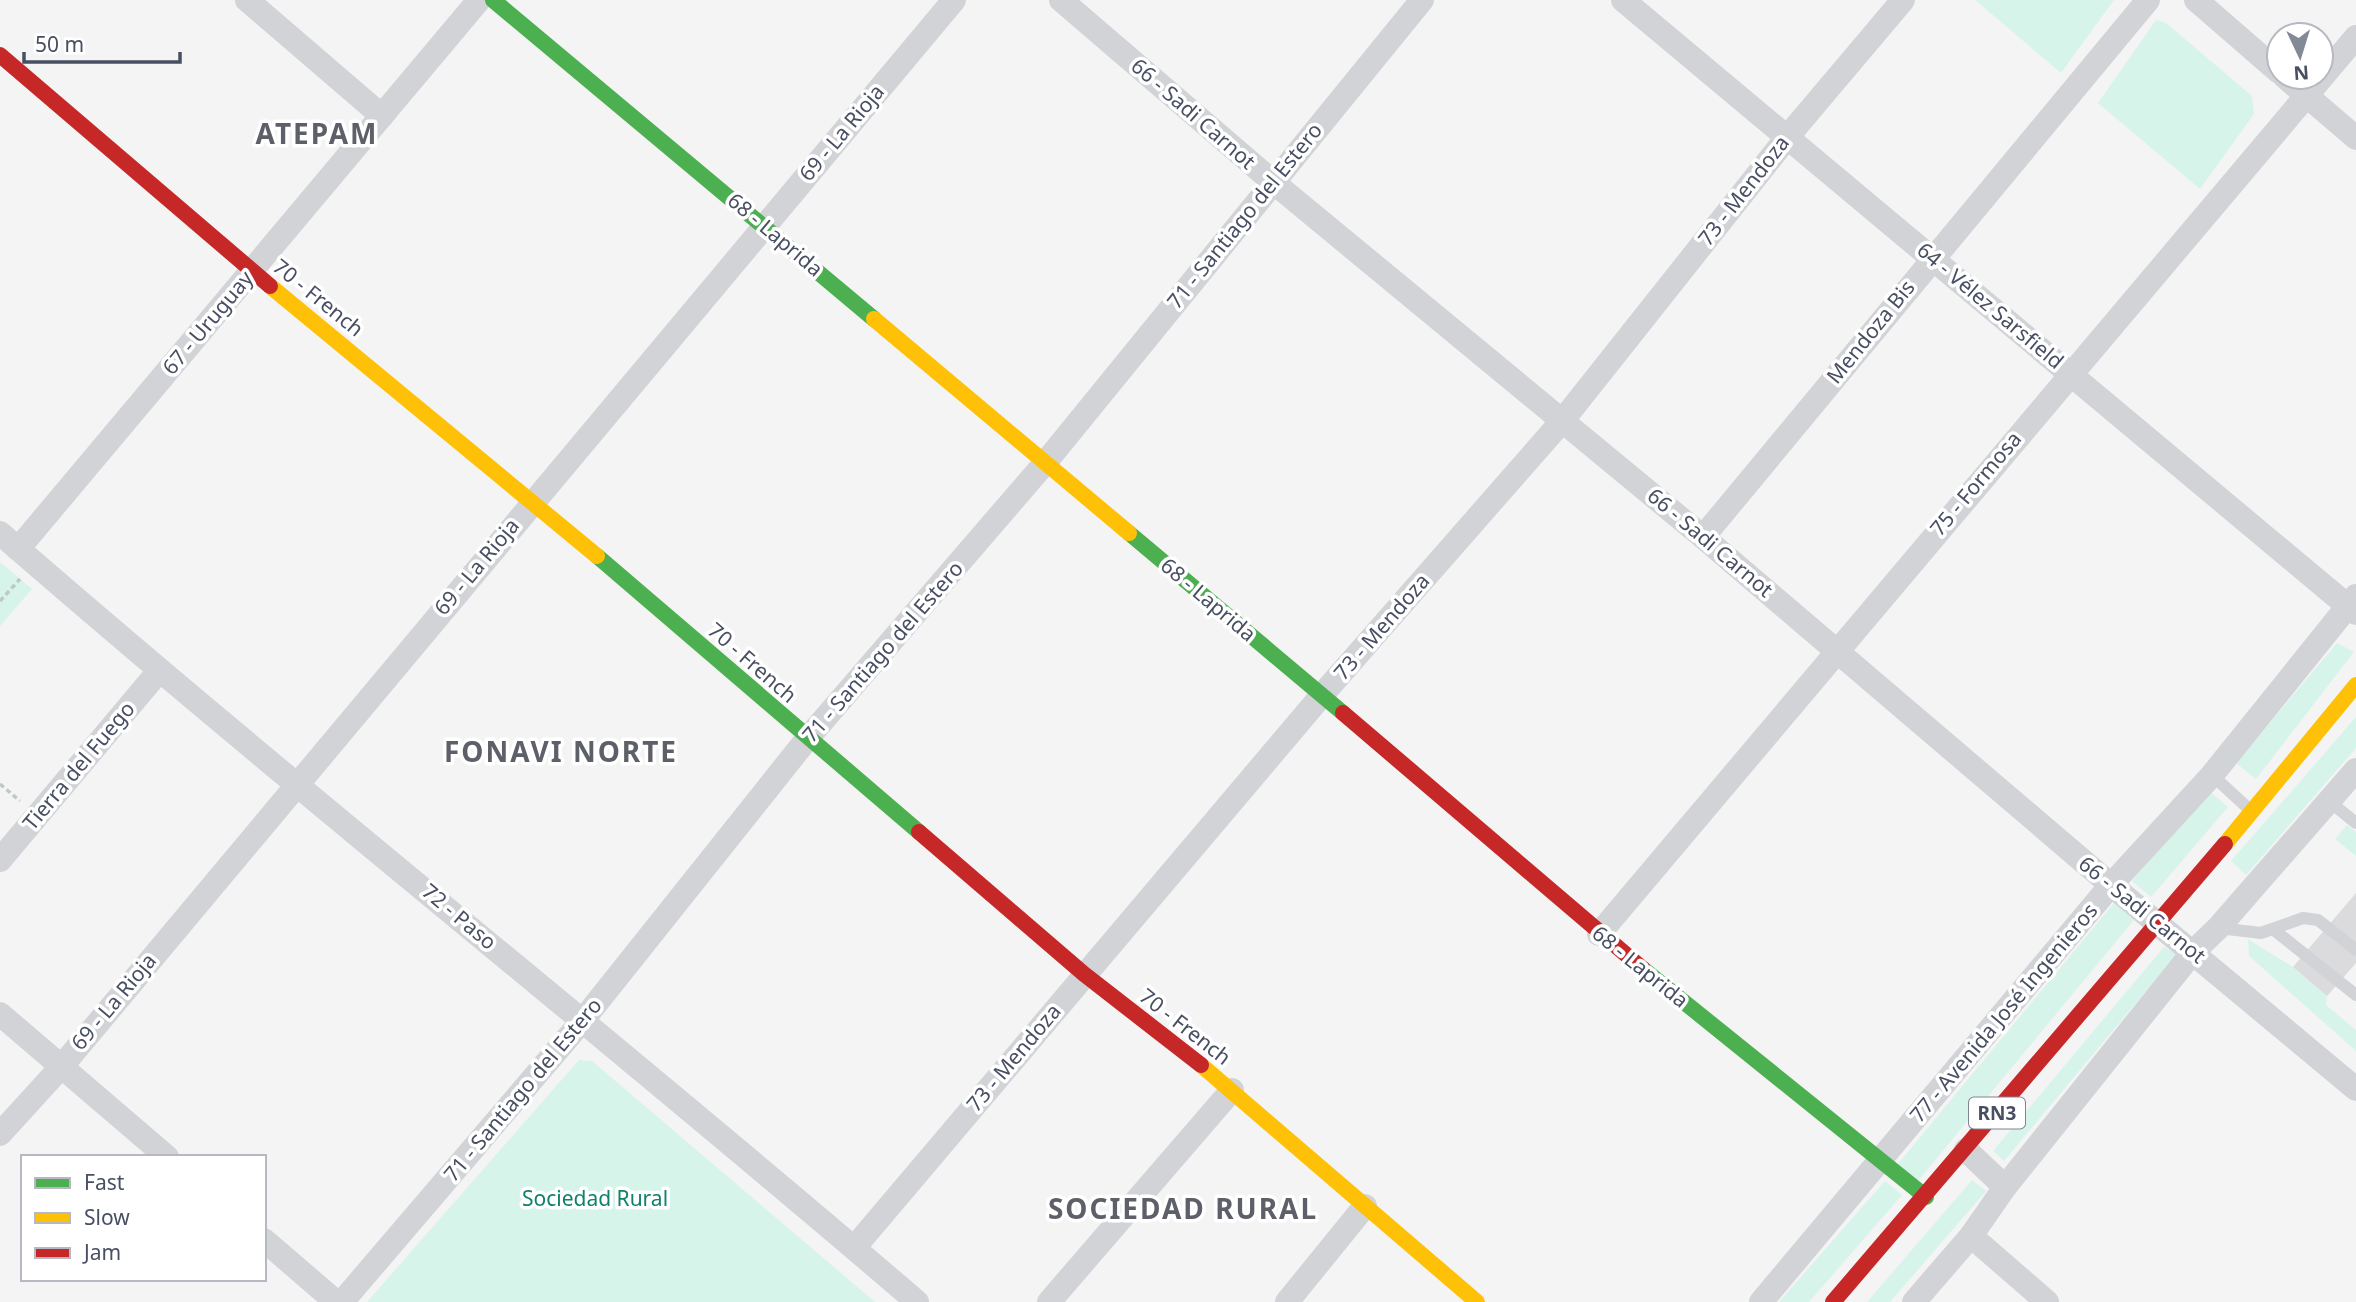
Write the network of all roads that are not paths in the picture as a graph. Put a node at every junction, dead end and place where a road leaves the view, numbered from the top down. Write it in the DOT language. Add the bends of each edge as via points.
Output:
graph roads {
  1 [pos="247,0"];
  2 [pos="479,0"];
  3 [pos="493,0"];
  4 [pos="954,0"];
  5 [pos="1061,0"];
  6 [pos="1422,0"];
  7 [pos="1623,0"];
  8 [pos="1903,0"];
  9 [pos="2148,0"];
  10 [pos="2196,0"];
  11 [pos="2356,37"];
  12 [pos="0,55"];
  13 [pos="2265,60"];
  14 [pos="2301,91"];
  15 [pos="2308,97"];
  16 [pos="382,116"];
  17 [pos="1788,135"];
  18 [pos="2356,138"];
  19 [pos="1273,182"];
  20 [pos="765,226"];
  21 [pos="1931,259"];
  22 [pos="251,271"];
  23 [pos="2070,372"];
  24 [pos="1563,420"];
  25 [pos="1045,463"];
  26 [pos="532,500"];
  27 [pos="1703,537"];
  28 [pos="17,549"];
  29 [pos="2353,605"];
  30 [pos="1835,652"];
  31 [pos="159,671"];
  32 [pos="2356,685"];
  33 [pos="1322,695"];
  34 [pos="807,739"];
  35 [pos="2356,770"];
  36 [pos="2212,775"];
  37 [pos="296,783"];
  38 [pos="2329,801"];
  39 [pos="2253,813"];
  40 [pos="2356,823"];
  41 [pos="0,860"];
  42 [pos="2111,885"];
  43 [pos="2160,923"];
  44 [pos="2218,928"];
  45 [pos="2274,930"];
  46 [pos="1599,934"];
  47 [pos="2356,950"];
  48 [pos="2193,952"];
  49 [pos="1084,974"];
  50 [pos="2353,987"];
  51 [pos="0,1014"];
  52 [pos="583,1020"];
  53 [pos="62,1066"];
  54 [pos="2356,1089"];
  55 [pos="1231,1090"];
  56 [pos="0,1134"];
  57 [pos="1966,1150"];
  58 [pos="165,1155"];
  59 [pos="1880,1162"];
  60 [pos="2005,1187"];
  61 [pos="1926,1197"];
  62 [pos="1365,1206"];
  63 [pos="1971,1236"];
  64 [pos="266,1242"];
  65 [pos="854,1248"];
  66 [pos="336,1302"];
  67 [pos="342,1302"];
  68 [pos="917,1302"];
  69 [pos="1049,1302"];
  70 [pos="1287,1302"];
  71 [pos="1477,1302"];
  72 [pos="1760,1302"];
  73 [pos="1833,1302"];
  74 [pos="1914,1302"];
  75 [pos="2047,1302"];
  1 -- 16 [label="street"];
  2 -- 16 [label="street, 67 - Uruguay"];
  3 -- 20 [label="main road, 68 - Laprida"];
  4 -- 20 [label="street, 69 - La Rioja"];
  5 -- 19 [label="street, 66 - Sadi Carnot"];
  6 -- 19 [label="street, 71 - Santiago del Estero"];
  7 -- 17 [label="street, 64 - Vélez Sarsfield"];
  8 -- 17 [label="street, 73 - Mendoza"];
  9 -- 21 [label="street, Mendoza Bis"];
  10 -- 13 [label="street"];
  11 -- 15 [label="street, 75 - Formosa"];
  12 -- 22 [label="main road, 70 - French"];
  14 -- 15 [label="street"];
  15 -- 18 [label="street"];
  15 -- 23 [label="street, 75 - Formosa"];
  16 -- 22 [label="street, 67 - Uruguay"];
  17 -- 21 [label="street, 64 - Vélez Sarsfield"];
  17 -- 24 [label="street, 73 - Mendoza"];
  19 -- 24 [label="street, 66 - Sadi Carnot"];
  19 -- 25 [label="street, 71 - Santiago del Estero"];
  20 -- 25 [label="main road, 68 - Laprida"];
  20 -- 26 [label="street, 69 - La Rioja"];
  21 -- 23 [label="street, 64 - Vélez Sarsfield"];
  21 -- 27 [label="street, Mendoza Bis"];
  22 -- 26 [label="main road, 70 - French"];
  22 -- 28 [label="street, 67 - Uruguay"];
  23 -- 29 [label="street, 64 - Vélez Sarsfield"];
  23 -- 30 [label="street, 75 - Formosa"];
  24 -- 27 [label="street, 66 - Sadi Carnot"];
  24 -- 33 [label="street, 73 - Mendoza"];
  25 -- 33 [label="main road, 68 - Laprida"];
  25 -- 34 [label="street, 71 - Santiago del Estero"];
  26 -- 34 [label="main road, 70 - French"];
  26 -- 37 [label="street, 69 - La Rioja"];
  27 -- 30 [label="street, 66 - Sadi Carnot"];
  28 -- 31 [label="street, 72 - Paso"];
  29 -- 36 [label="street, 77 - Avenida José Ingenieros"];
  30 -- 42 [label="street, 66 - Sadi Carnot"];
  30 -- 46 [label="street, 75 - Formosa"];
  31 -- 37 [label="street, 72 - Paso"];
  31 -- 41 [label="street, Tierra del Fuego"];
  32 -- 39 [label="main road, RN3"];
  33 -- 46 [label="main road, 68 - Laprida"];
  33 -- 49 [label="street, 73 - Mendoza"];
  34 -- 49 [label="main road, 70 - French"];
  34 -- 52 [label="street, 71 - Santiago del Estero"];
  35 -- 38 [label="street"];
  36 -- 39 [label="lane"];
  36 -- 42 [label="street, 77 - Avenida José Ingenieros"];
  37 -- 52 [label="street, 72 - Paso"];
  37 -- 53 [label="street, 69 - La Rioja"];
  38 -- 40 [label="lane"];
  38 -- 44 [label="street"];
  39 -- 43 [label="main road, RN3"];
  42 -- 43 [label="street, 66 - Sadi Carnot"];
  42 -- 59 [label="street, 77 - Avenida José Ingenieros"];
  43 -- 48 [label="street, 66 - Sadi Carnot"];
  43 -- 57 [label="main road, RN3"];
  44 -- 45 [label="lane"];
  44 -- 48 [label="street"];
  45 -- 47 [label="lane" via="2303,918 2318,920"];
  45 -- 50 [label="lane"];
  46 -- 59 [label="main road, 68 - Laprida"];
  48 -- 54 [label="street, 66 - Sadi Carnot"];
  48 -- 60 [label="street"];
  49 -- 55 [label="main road, 70 - French"];
  49 -- 65 [label="street, 73 - Mendoza"];
  51 -- 53 [label="street"];
  52 -- 65 [label="street, 72 - Paso"];
  52 -- 67 [label="street, 71 - Santiago del Estero"];
  53 -- 56 [label="street, 69 - La Rioja"];
  53 -- 58 [label="street"];
  55 -- 62 [label="main road, 70 - French"];
  55 -- 69 [label="street"];
  57 -- 60 [label="street"];
  57 -- 61 [label="main road, RN3"];
  59 -- 61 [label="main road, 68 - Laprida"];
  59 -- 72 [label="street, 77 - Avenida José Ingenieros"];
  60 -- 63 [label="street"];
  61 -- 73 [label="main road, RN3"];
  62 -- 70 [label="street"];
  62 -- 71 [label="main road, 70 - French"];
  63 -- 74 [label="street"];
  63 -- 75 [label="street"];
  64 -- 66 [label="street"];
  65 -- 68 [label="street, 72 - Paso"];
}
